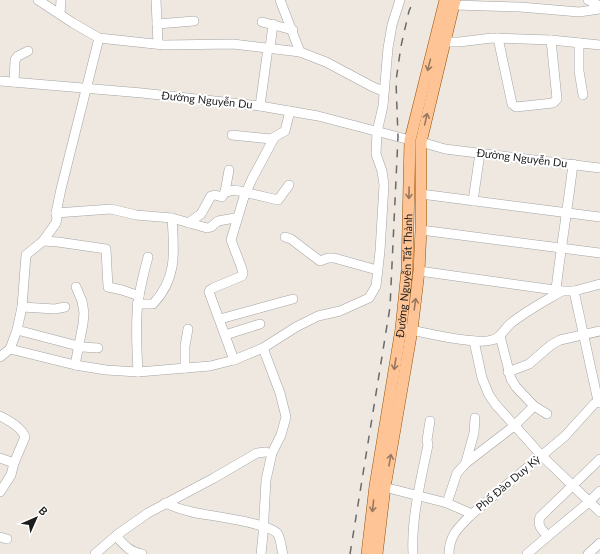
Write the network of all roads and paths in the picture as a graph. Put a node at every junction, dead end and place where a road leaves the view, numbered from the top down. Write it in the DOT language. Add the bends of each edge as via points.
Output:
graph roads {
  1 [pos="61,0"];
  2 [pos="156,0"];
  3 [pos="280,0"];
  4 [pos="400,0"];
  5 [pos="588,0"];
  6 [pos="42,1"];
  7 [pos="451,2"];
  8 [pos="600,8"];
  9 [pos="60,14"];
  10 [pos="194,21"];
  11 [pos="262,22"];
  12 [pos="157,24"];
  13 [pos="273,24"];
  14 [pos="293,30"];
  15 [pos="99,38"];
  16 [pos="498,38"];
  17 [pos="550,40"];
  18 [pos="440,41"];
  19 [pos="579,43"];
  20 [pos="158,44"];
  21 [pos="600,45"];
  22 [pos="269,48"];
  23 [pos="28,51"];
  24 [pos="300,52"];
  25 [pos="0,81"];
  26 [pos="14,82"];
  27 [pos="86,89"];
  28 [pos="383,91"];
  29 [pos="583,95"];
  30 [pos="260,106"];
  31 [pos="290,111"];
  32 [pos="377,132"];
  33 [pos="232,135"];
  34 [pos="274,138"];
  35 [pos="410,140"];
  36 [pos="421,142"];
  37 [pos="480,153"];
  38 [pos="572,164"];
  39 [pos="600,168"];
  40 [pos="228,170"];
  41 [pos="289,185"];
  42 [pos="225,192"];
  43 [pos="246,193"];
  44 [pos="421,194"];
  45 [pos="473,201"];
  46 [pos="568,212"];
  47 [pos="56,213"];
  48 [pos="600,217"];
  49 [pos="172,218"];
  50 [pos="235,218"];
  51 [pos="188,223"];
  52 [pos="408,230"];
  53 [pos="421,231"];
  54 [pos="285,237"];
  55 [pos="43,241"];
  56 [pos="561,248"];
  57 [pos="600,253"];
  58 [pos="148,257"];
  59 [pos="377,270"];
  60 [pos="419,271"];
  61 [pos="600,284"];
  62 [pos="76,287"];
  63 [pos="559,290"];
  64 [pos="574,291"];
  65 [pos="293,299"];
  66 [pos="138,300"];
  67 [pos="22,307"];
  68 [pos="65,307"];
  69 [pos="220,319"];
  70 [pos="260,324"];
  71 [pos="188,328"];
  72 [pos="407,329"];
  73 [pos="17,330"];
  74 [pos="600,331"];
  75 [pos="584,334"];
  76 [pos="225,335"];
  77 [pos="500,336"];
  78 [pos="474,340"];
  79 [pos="78,346"];
  80 [pos="98,348"];
  81 [pos="263,348"];
  82 [pos="10,349"];
  83 [pos="0,357"];
  84 [pos="234,360"];
  85 [pos="75,365"];
  86 [pos="185,368"];
  87 [pos="138,372"];
  88 [pos="508,372"];
  89 [pos="599,401"];
  90 [pos="534,406"];
  91 [pos="547,414"];
  92 [pos="0,416"];
  93 [pos="475,418"];
  94 [pos="430,421"];
  95 [pos="514,426"];
  96 [pos="266,452"];
  97 [pos="541,455"];
  98 [pos="0,458"];
  99 [pos="600,459"];
  100 [pos="14,462"];
  101 [pos="466,463"];
  102 [pos="573,486"];
  103 [pos="380,487"];
  104 [pos="600,491"];
  105 [pos="0,492"];
  106 [pos="418,495"];
  107 [pos="589,502"];
  108 [pos="165,503"];
  109 [pos="447,503"];
  110 [pos="600,512"];
  111 [pos="472,514"];
  112 [pos="264,527"];
  113 [pos="375,527"];
  114 [pos="116,536"];
  115 [pos="548,536"];
  116 [pos="600,543"];
  117 [pos="95,554"];
  118 [pos="142,554"];
  119 [pos="261,554"];
  120 [pos="283,554"];
  121 [pos="367,554"];
  122 [pos="377,554"];
  123 [pos="413,554"];
  124 [pos="448,554"];
  125 [pos="527,554"];
  126 [pos="588,554"];
  1 -- 9 [label="street"];
  2 -- 12 [label="street"];
  3 -- 14 [label="street"];
  4 -- 28 [label="street" via="392,25"];
  5 -- 8 [label="street"];
  6 -- 9 [label="street"];
  7 -- 8 [label="street" via="579,12"];
  7 -- 18 [label="main road, Đường Nguyễn Tất Thành"];
  9 -- 15 [label="street"];
  10 -- 12 [label="street"];
  11 -- 13 [label="street"];
  12 -- 20 [label="street"];
  13 -- 14 [label="street"];
  13 -- 22 [label="street"];
  14 -- 24 [label="street"];
  15 -- 20 [label="street"];
  15 -- 27 [label="street"];
  16 -- 17 [label="street"];
  16 -- 17 [label="street" via="512,104 516,107 553,103 557,99"];
  16 -- 18 [label="street"];
  17 -- 19 [label="street"];
  18 -- 35 [label="main road, Đường Nguyễn Tất Thành, one-way"];
  36 -- 18 [label="main road, Đường Nguyễn Tất Thành, one-way"];
  19 -- 21 [label="street"];
  19 -- 29 [label="street" via="579,71"];
  20 -- 22 [label="street" via="233,44"];
  22 -- 24 [label="street"];
  22 -- 30 [label="street"];
  23 -- 26 [label="street" via="16,58"];
  24 -- 28 [label="street" via="326,62"];
  25 -- 26 [label="street, Đường Nguyễn Du"];
  26 -- 27 [label="street, Đường Nguyễn Du"];
  27 -- 30 [label="street, Đường Nguyễn Du"];
  27 -- 47 [label="street"];
  28 -- 32 [label="street" via="383,106"];
  30 -- 31 [label="street, Đường Nguyễn Du"];
  31 -- 32 [label="street, Đường Nguyễn Du"];
  31 -- 34 [label="street" via="284,132"];
  32 -- 35 [label="street, Đường Nguyễn Du"];
  32 -- 59 [label="street" via="376,154 384,185"];
  33 -- 34 [label="street"];
  34 -- 43 [label="street"];
  35 -- 52 [label="main road, Đường Nguyễn Tất Thành, one-way"];
  36 -- 37 [label="street, Đường Nguyễn Du"];
  36 -- 44 [label="main road, Đường Nguyễn Tất Thành"];
  37 -- 38 [label="street, Đường Nguyễn Du"];
  37 -- 45 [label="street"];
  38 -- 39 [label="street, Đường Nguyễn Du"];
  38 -- 46 [label="street"];
  40 -- 42 [label="street"];
  41 -- 43 [label="street" via="278,200"];
  42 -- 43 [label="street" via="235,190"];
  42 -- 51 [label="street" via="222,197 211,196 200,214"];
  43 -- 69 [label="street" via="231,240 242,276 209,292"];
  44 -- 45 [label="street"];
  44 -- 53 [label="main road, Đường Nguyễn Tất Thành"];
  45 -- 46 [label="street"];
  46 -- 48 [label="street"];
  46 -- 56 [label="street"];
  47 -- 49 [label="street" via="111,209 136,215"];
  47 -- 55 [label="street" via="56,223"];
  49 -- 51 [label="street"];
  49 -- 66 [label="street" via="173,267 167,284 153,304"];
  50 -- 51 [label="street" via="218,220 207,228"];
  52 -- 53 [label="main road"];
  52 -- 72 [label="main road, Đường Nguyễn Tất Thành"];
  53 -- 56 [label="street"];
  53 -- 60 [label="main road, Đường Nguyễn Tất Thành"];
  54 -- 59 [label="street" via="320,261 334,258"];
  55 -- 66 [label="street" via="106,249 108,287 122,290"];
  55 -- 67 [label="street" via="26,254"];
  56 -- 57 [label="street"];
  56 -- 63 [label="street"];
  58 -- 66 [label="street"];
  59 -- 81 [label="street" via="376,286 367,300 340,311 318,316"];
  60 -- 63 [label="street"];
  72 -- 60 [label="main road, Đường Nguyễn Tất Thành, one-way"];
  61 -- 64 [label="street"];
  62 -- 79 [label="street" via="84,313"];
  63 -- 64 [label="street"];
  63 -- 77 [label="street" via="507,326"];
  64 -- 75 [label="street"];
  65 -- 69 [label="street"];
  66 -- 87 [label="street"];
  67 -- 68 [label="street"];
  67 -- 73 [label="street"];
  69 -- 76 [label="street"];
  70 -- 76 [label="street"];
  71 -- 86 [label="street"];
  72 -- 78 [label="street"];
  72 -- 103 [label="main road, Đường Nguyễn Tất Thành"];
  73 -- 79 [label="street"];
  73 -- 82 [label="street"];
  74 -- 75 [label="street"];
  75 -- 88 [label="street" via="560,340 529,364"];
  75 -- 89 [label="street"];
  76 -- 84 [label="street"];
  77 -- 78 [label="street" via="493,340"];
  77 -- 88 [label="street"];
  78 -- 95 [label="street" via="482,378 489,395"];
  79 -- 80 [label="street"];
  79 -- 85 [label="street"];
  81 -- 84 [label="street"];
  81 -- 112 [label="street" via="286,417 272,453 266,480"];
  82 -- 83 [label="street"];
  82 -- 85 [label="street"];
  84 -- 86 [label="street" via="210,366"];
  85 -- 87 [label="street"];
  86 -- 87 [label="street"];
  88 -- 90 [label="street" via="516,388"];
  89 -- 97 [label="street, Phố Đào Duy Kỳ" via="565,436"];
  90 -- 91 [label="street"];
  90 -- 95 [label="street"];
  92 -- 100 [label="street" via="25,435"];
  93 -- 101 [label="street"];
  94 -- 106 [label="street"];
  95 -- 97 [label="street"];
  95 -- 101 [label="street"];
  96 -- 108 [label="street" via="257,453"];
  97 -- 102 [label="street"];
  97 -- 111 [label="street, Phố Đào Duy Kỳ"];
  98 -- 100 [label="street"];
  99 -- 102 [label="street"];
  100 -- 105 [label="street" via="11,475"];
  101 -- 109 [label="street" via="457,473"];
  102 -- 107 [label="street"];
  102 -- 115 [label="street" via="540,517 539,524"];
  103 -- 106 [label="street, Phố Đào Duy Kỳ"];
  103 -- 113 [label="main road, Đường Nguyễn Tất Thành"];
  104 -- 107 [label="street"];
  106 -- 109 [label="street, Phố Đào Duy Kỳ"];
  106 -- 123 [label="street" via="412,538"];
  107 -- 110 [label="street"];
  107 -- 115 [label="street"];
  108 -- 112 [label="street" via="193,512"];
  108 -- 114 [label="street" via="148,512"];
  109 -- 111 [label="street, Phố Đào Duy Kỳ"];
  111 -- 124 [label="street" via="455,531"];
  112 -- 119 [label="street"];
  112 -- 120 [label="street" via="276,533"];
  113 -- 121 [label="main road, Đường Nguyễn Tất Thành"];
  113 -- 122 [label="main road, Đường Nguyễn Tất Thành"];
  114 -- 117 [label="street"];
  114 -- 118 [label="street" via="133,552"];
  115 -- 125 [label="street"];
  116 -- 126 [label="street"];
}
